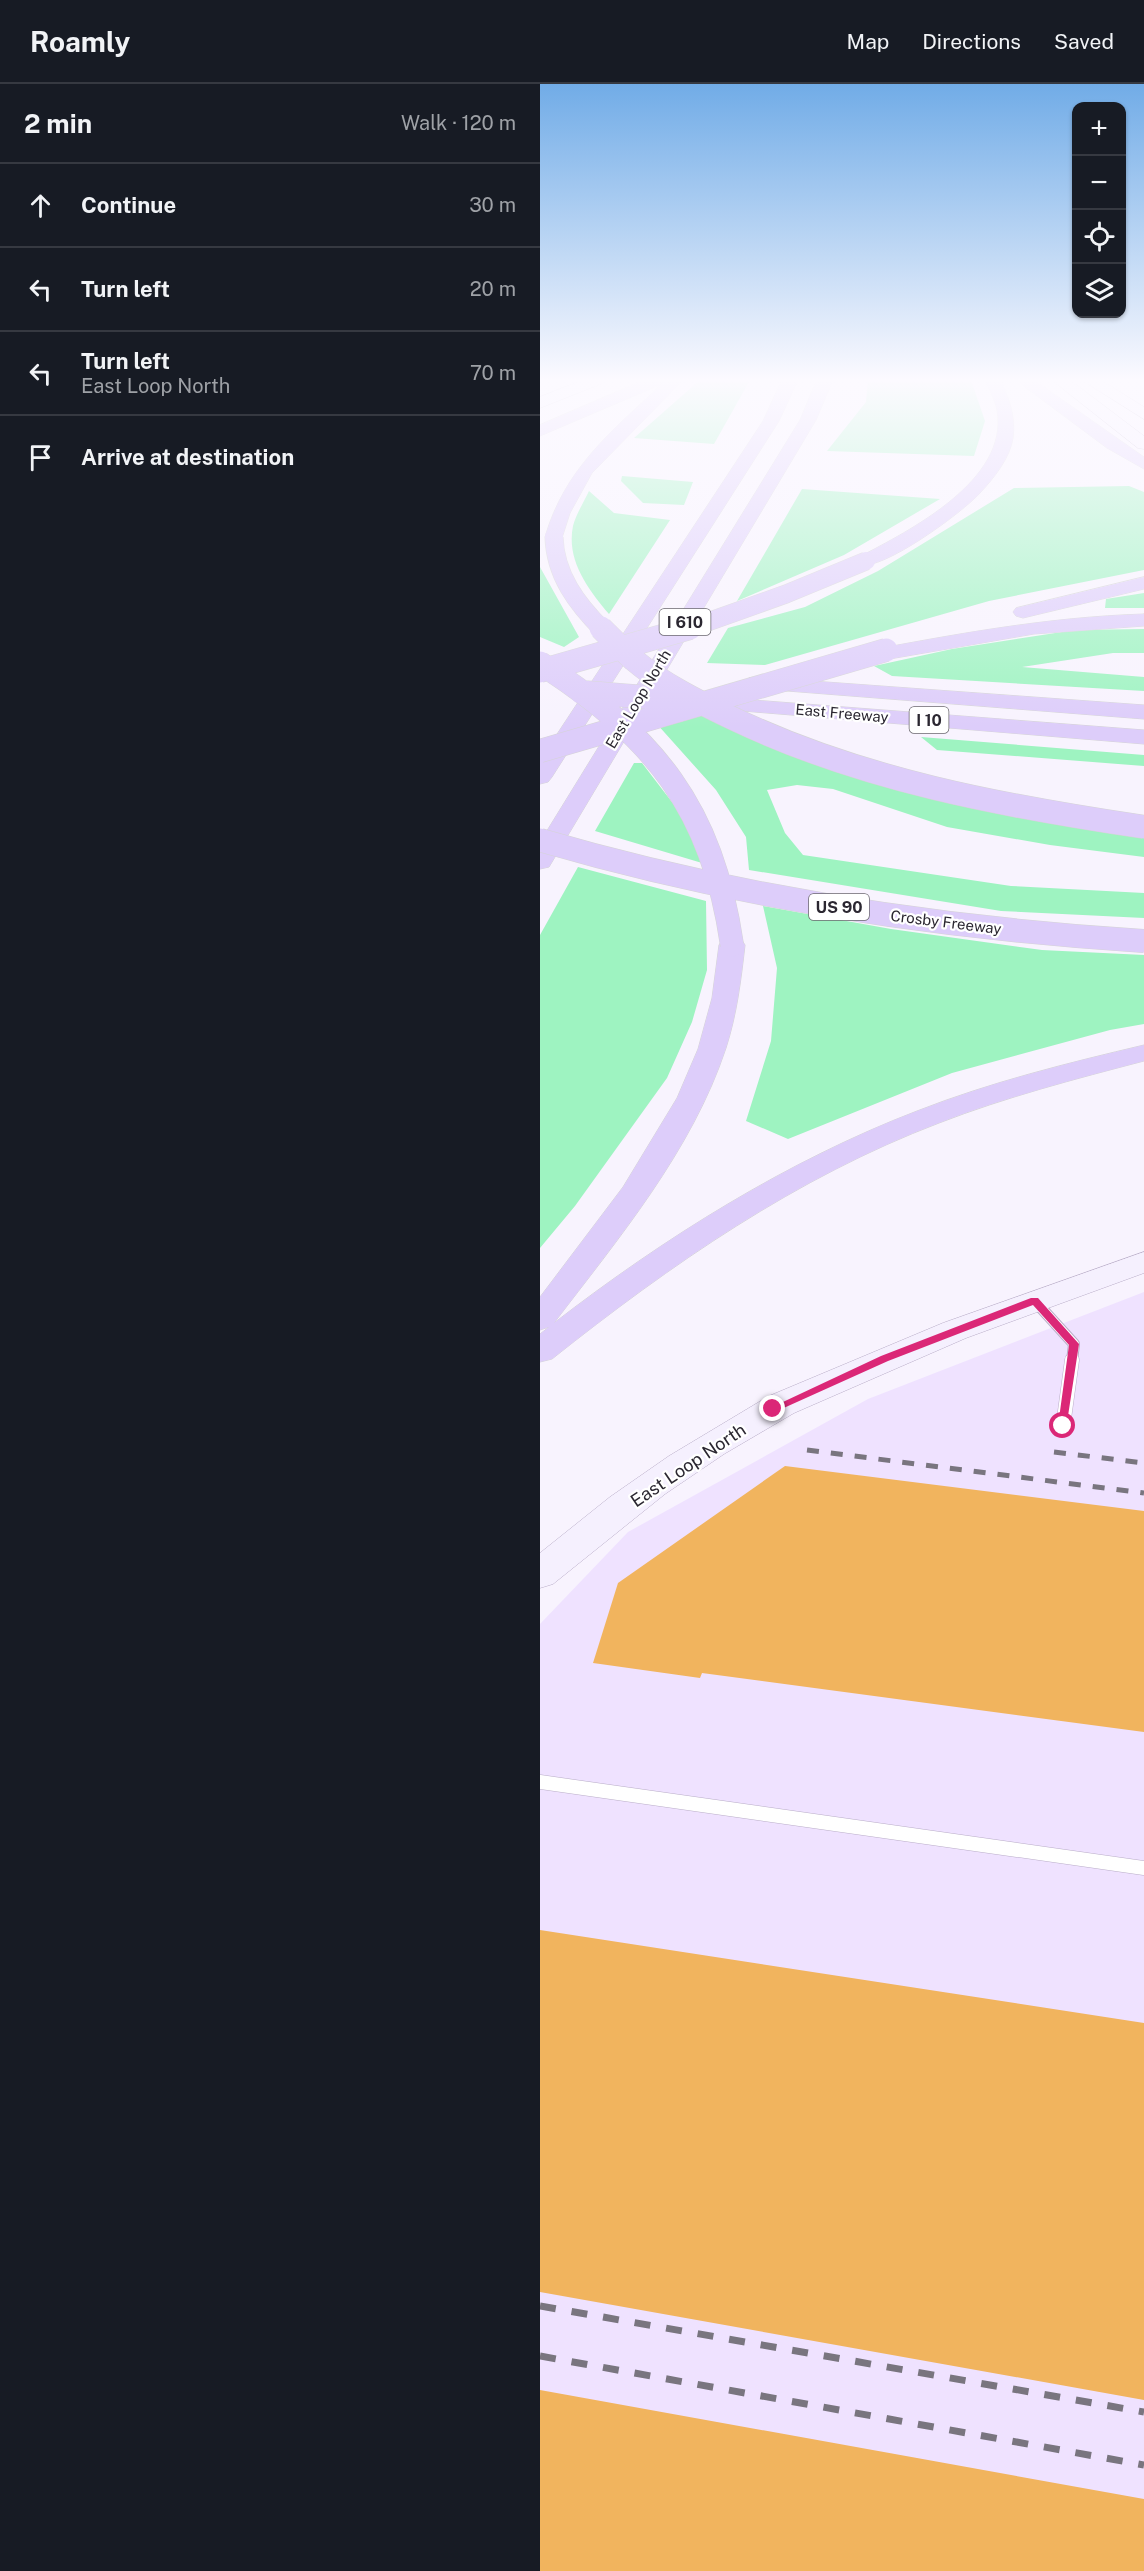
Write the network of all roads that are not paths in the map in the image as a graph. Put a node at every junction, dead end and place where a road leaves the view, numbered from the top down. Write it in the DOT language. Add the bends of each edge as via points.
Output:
graph roads {
  1 [pos="567,496"];
  2 [pos="723,496"];
  3 [pos="762,496"];
  4 [pos="965,496"];
  5 [pos="1144,584"];
  6 [pos="1144,620"];
  7 [pos="888,651"];
  8 [pos="540,665"];
  9 [pos="540,671"];
  10 [pos="540,689"];
  11 [pos="1144,712"];
  12 [pos="1144,737"];
  13 [pos="540,751"];
  14 [pos="540,777"];
  15 [pos="1144,827"];
  16 [pos="540,840"];
  17 [pos="540,862"];
  18 [pos="1144,941"];
  19 [pos="1144,1053"];
  20 [pos="1144,1061"];
  21 [pos="995,1094"];
  22 [pos="1144,1262"];
  23 [pos="1042,1298"];
  24 [pos="540,1319"];
  25 [pos="540,1351"];
  26 [pos="1063,1426"];
  27 [pos="540,1574"];
  28 [pos="540,1782"];
  29 [pos="1144,1868"];
  1 -- 15 [label="highway, bridge" via="558,513 553,550 567,586 605,636 645,670 715,711 810,751 863,768 998,801"];
  2 -- 14 [label="highway, I 610"];
  3 -- 17 [label="highway, East Loop North / I 610"];
  4 -- 9 [label="highway, bridge" via="914,536 797,590 706,624"];
  5 -- 7 [label="highway" via="1056,603"];
  6 -- 7 [label="highway" via="1035,627"];
  7 -- 13 [label="highway, bridge"];
  8 -- 11 [label="highway, East Freeway / I 10, bridge"];
  8 -- 24 [label="highway, bridge" via="620,722 684,795 711,845 721,875 732,945 726,1009 684,1113 653,1165"];
  10 -- 12 [label="highway, East Freeway / I 10, bridge"];
  16 -- 18 [label="highway, Crosby Freeway / US 90, bridge" via="644,870 788,899 1002,929"];
  19 -- 21 [label="highway"];
  20 -- 21 [label="highway"];
  21 -- 25 [label="highway" via="927,1117 868,1143 760,1199 638,1276"];
  22 -- 23 [label="main road, East Loop North"];
  23 -- 26 [label="lane" via="1074,1344"];
  23 -- 27 [label="main road, East Loop North" via="885,1358 773,1409 673,1471"];
  28 -- 29 [label="lane"];
}
